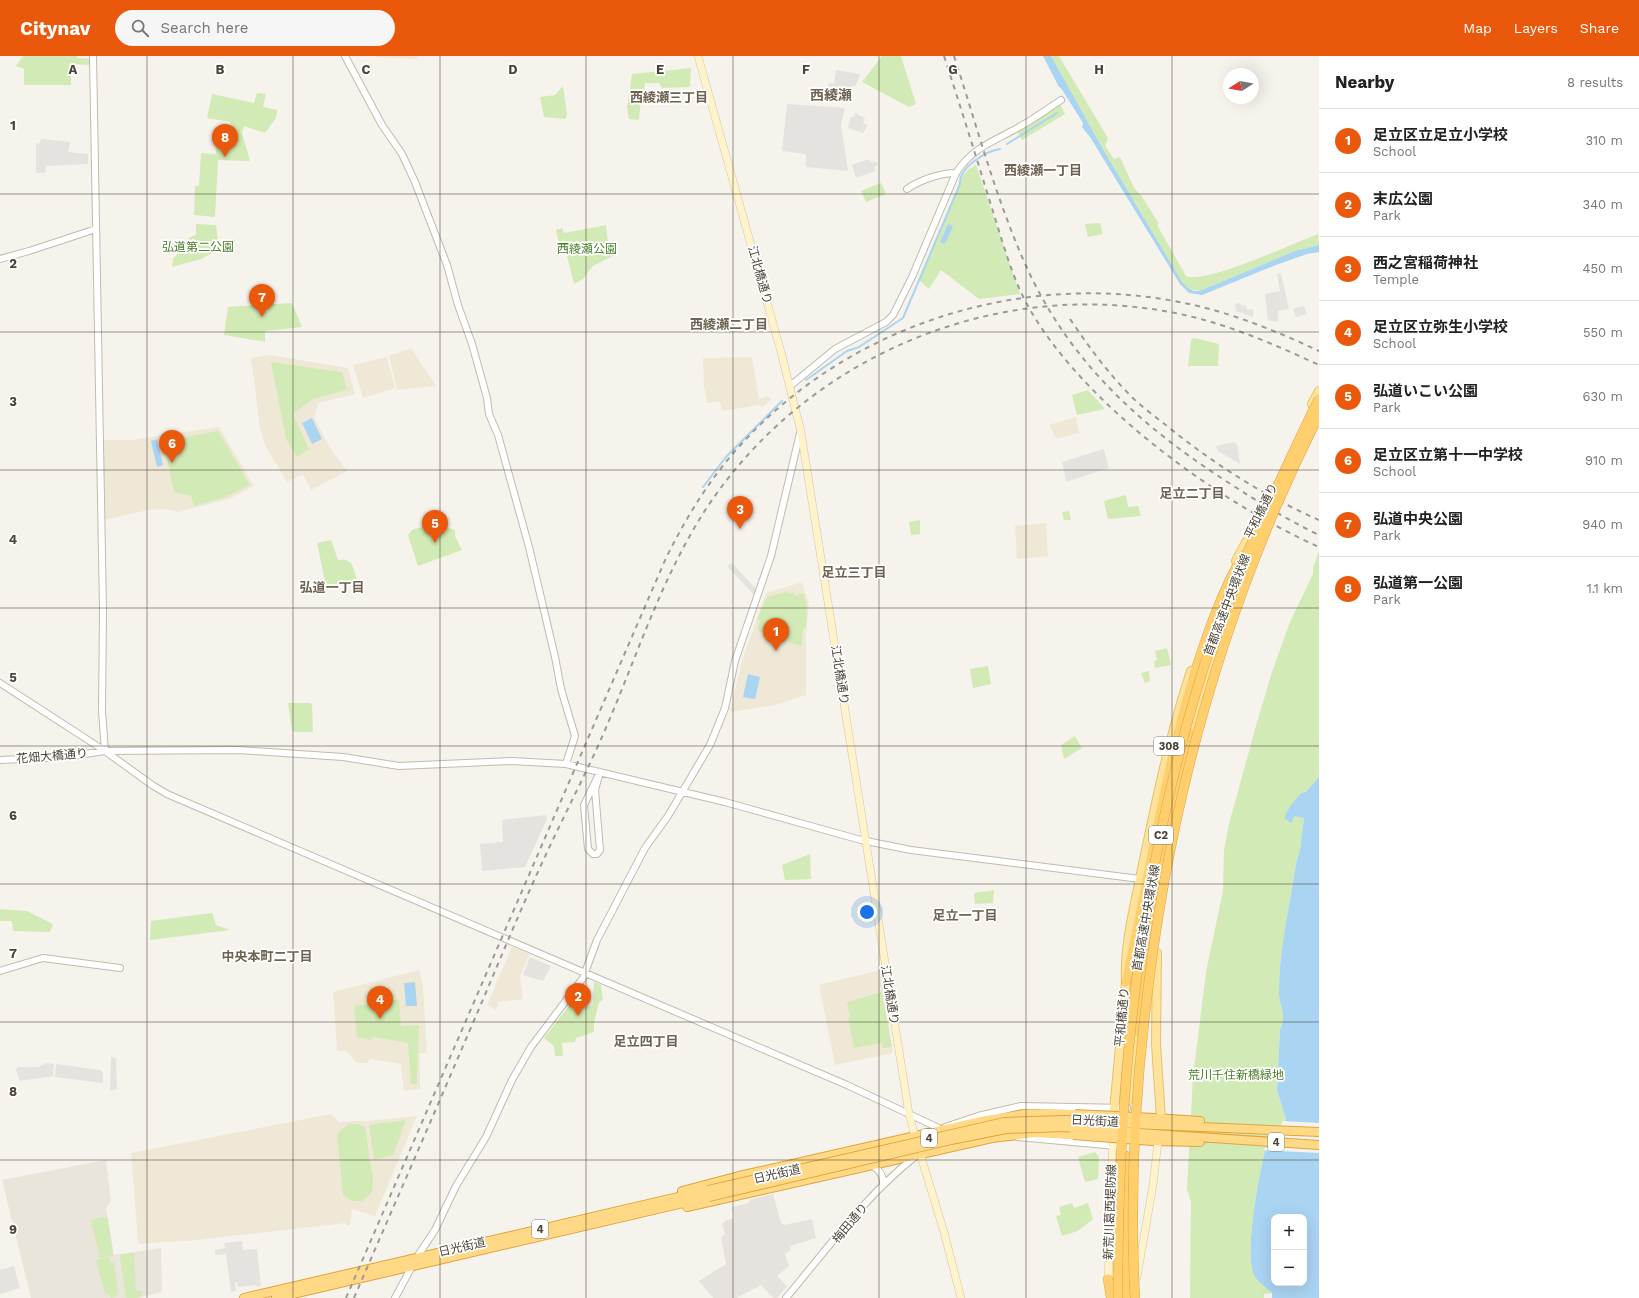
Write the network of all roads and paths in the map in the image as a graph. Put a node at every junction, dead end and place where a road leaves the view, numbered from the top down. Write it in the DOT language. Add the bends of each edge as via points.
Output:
graph roads {
  1 [pos="92,56"];
  2 [pos="346,56"];
  3 [pos="698,56"];
  4 [pos="1061,100"];
  5 [pos="956,173"];
  6 [pos="907,189"];
  7 [pos="96,229"];
  8 [pos="0,259"];
  9 [pos="790,386"];
  10 [pos="1319,391"];
  11 [pos="1319,399"];
  12 [pos="1319,408"];
  13 [pos="1319,415"];
  14 [pos="800,432"];
  15 [pos="1255,534"];
  16 [pos="1256,554"];
  17 [pos="1206,676"];
  18 [pos="0,683"];
  19 [pos="105,751"];
  20 [pos="0,760"];
  21 [pos="566,764"];
  22 [pos="600,772"];
  23 [pos="682,792"];
  24 [pos="866,842"];
  25 [pos="1158,872"];
  26 [pos="1140,879"];
  27 [pos="1162,908"];
  28 [pos="120,968"];
  29 [pos="0,971"];
  30 [pos="585,974"];
  31 [pos="1126,982"];
  32 [pos="1135,1032"];
  33 [pos="1114,1108"];
  34 [pos="1128,1108"];
  35 [pos="909,1114"];
  36 [pos="1161,1121"];
  37 [pos="1113,1126"];
  38 [pos="1127,1127"];
  39 [pos="941,1130"];
  40 [pos="1319,1132"];
  41 [pos="914,1135"];
  42 [pos="1008,1135"];
  43 [pos="1159,1138"];
  44 [pos="970,1142"];
  45 [pos="1112,1145"];
  46 [pos="1319,1145"];
  47 [pos="1126,1151"];
  48 [pos="920,1154"];
  49 [pos="871,1165"];
  50 [pos="883,1184"];
  51 [pos="708,1193"];
  52 [pos="663,1200"];
  53 [pos="652,1211"];
  54 [pos="417,1257"];
  55 [pos="412,1266"];
  56 [pos="1108,1279"];
  57 [pos="244,1298"];
  58 [pos="276,1298"];
  59 [pos="395,1298"];
  60 [pos="786,1298"];
  61 [pos="961,1298"];
  62 [pos="1108,1298"];
  63 [pos="1111,1298"];
  64 [pos="1118,1298"];
  65 [pos="1123,1298"];
  66 [pos="1127,1298"];
  67 [pos="1134,1298"];
  1 -- 7 [label="street"];
  2 -- 21 [label="street" via="382,125 402,154 413,179 447,265 472,344 489,414 498,434 529,547 561,689 575,736"];
  3 -- 9 [label="main road, 江北橋通り"];
  4 -- 5 [label="street" via="1029,122 979,148 962,163"];
  5 -- 6 [label="street" via="923,180"];
  5 -- 9 [label="street" via="893,316 835,349"];
  7 -- 8 [label="street"];
  7 -- 19 [label="street" via="103,610 102,711"];
  9 -- 14 [label="main road, 江北橋通り"];
  10 -- 26 [label="main road, 平和橋通り / 308" via="1229,576 1194,663 1172,732"];
  11 -- 15 [label="highway, 首都高速中央環状線 / C2, bridge"];
  12 -- 17 [label="main road, 平和橋通り / 308" via="1250,559"];
  13 -- 16 [label="highway, 首都高速中央環状線 / C2, bridge"];
  14 -- 23 [label="street" via="771,556 735,661 725,708 710,745"];
  14 -- 24 [label="main road, 江北橋通り"];
  15 -- 31 [label="highway, bridge" via="1236,566 1223,596 1188,696 1160,809"];
  15 -- 64 [label="highway, 首都高速中央環状線 / C2, bridge" via="1227,600 1194,697 1170,789 1149,894 1133,996 1123,1106"];
  16 -- 25 [label="highway, bridge" via="1231,604 1222,630 1190,734"];
  16 -- 67 [label="highway, 首都高速中央環状線 / C2, bridge" via="1227,633 1195,740 1158,916 1137,1100 1133,1209"];
  17 -- 27 [label="main road" via="1195,727 1196,747"];
  17 -- 32 [label="main road, 平和橋通り / 308" via="1187,737 1167,817 1139,979"];
  18 -- 19 [label="street"];
  19 -- 20 [label="street, 花畑大橋通り" via="64,757"];
  19 -- 21 [label="street, 花畑大橋通り" via="246,750 343,757 399,766 512,760"];
  19 -- 30 [label="street" via="168,794"];
  21 -- 22 [label="street, 花畑大橋通り"];
  22 -- 22 [label="street" via="595,790 600,850 594,854 588,849 584,805"];
  22 -- 23 [label="street, 花畑大橋通り"];
  23 -- 24 [label="street, 花畑大橋通り"];
  23 -- 30 [label="street" via="645,848 597,940"];
  24 -- 26 [label="street, 花畑大橋通り"];
  24 -- 35 [label="main road, 江北橋通り"];
  25 -- 27 [label="highway"];
  25 -- 32 [label="highway"];
  26 -- 31 [label="main road, 平和橋通り / 308" via="1126,960"];
  27 -- 36 [label="main road" via="1155,991 1157,1083"];
  28 -- 29 [label="street" via="43,958"];
  30 -- 35 [label="street"];
  30 -- 54 [label="street" via="531,1047 500,1103 486,1137 456,1186 435,1230"];
  31 -- 33 [label="main road, 平和橋通り / 308"];
  32 -- 34 [label="main road, 平和橋通り / 308"];
  33 -- 34 [label="street"];
  33 -- 37 [label="main road, 平和橋通り / 308"];
  33 -- 39 [label="street" via="1021,1106 955,1122"];
  34 -- 38 [label="main road, 平和橋通り / 308"];
  35 -- 39 [label="street"];
  35 -- 41 [label="main road, 江北橋通り"];
  36 -- 39 [label="highway, 4, bridge" via="1035,1113 1005,1116"];
  36 -- 40 [label="highway, 4" via="1210,1122 1262,1129"];
  36 -- 51 [label="highway, 日光街道 / 4, bridge" via="1004,1122"];
  37 -- 45 [label="main road, 新荒川葛西堤防線"];
  38 -- 47 [label="main road, 新荒川葛西堤防線"];
  39 -- 41 [label="highway, 4"];
  39 -- 44 [label="street"];
  39 -- 48 [label="street, 梅田通り"];
  41 -- 48 [label="main road, 江北橋通り"];
  41 -- 52 [label="highway, 4" via="683,1190"];
  42 -- 43 [label="highway, 4, bridge" via="1034,1133"];
  42 -- 44 [label="highway, 4"];
  42 -- 45 [label="street"];
  43 -- 46 [label="highway, 4" via="1205,1142 1232,1139"];
  43 -- 51 [label="highway, 日光街道 / 4, bridge" via="1063,1127 1006,1129"];
  43 -- 67 [label="main road"];
  44 -- 48 [label="highway, 4"];
  45 -- 47 [label="street"];
  45 -- 56 [label="main road, 新荒川葛西堤防線"];
  47 -- 65 [label="main road, 新荒川葛西堤防線"];
  47 -- 66 [label="highway"];
  48 -- 49 [label="highway, 4"];
  48 -- 50 [label="street, 梅田通り"];
  48 -- 61 [label="main road, 江北橋通り"];
  49 -- 50 [label="street" via="880,1172"];
  49 -- 53 [label="highway, 4" via="711,1203"];
  50 -- 60 [label="street, 梅田通り"];
  51 -- 52 [label="highway, 日光街道 / 4"];
  51 -- 53 [label="highway, 日光街道 / 4"];
  52 -- 54 [label="highway, 日光街道 / 4"];
  53 -- 55 [label="highway, 日光街道 / 4"];
  54 -- 55 [label="street"];
  54 -- 57 [label="highway, 日光街道 / 4"];
  55 -- 58 [label="highway, 日光街道 / 4"];
  55 -- 59 [label="street"];
  56 -- 62 [label="main road, 新荒川葛西堤防線"];
  56 -- 63 [label="highway"];
}
